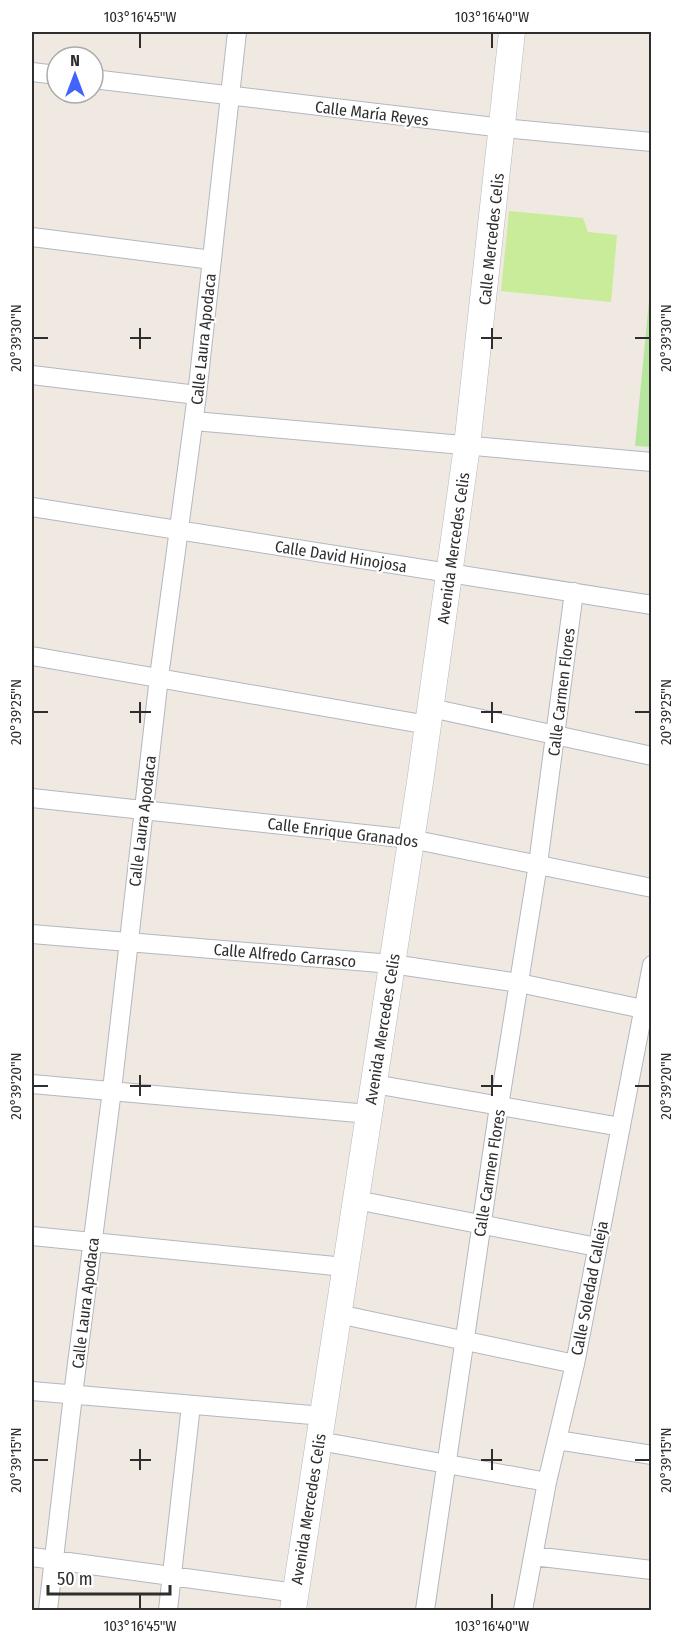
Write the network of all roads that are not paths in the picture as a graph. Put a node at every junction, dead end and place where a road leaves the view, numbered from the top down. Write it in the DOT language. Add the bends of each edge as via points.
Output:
graph roads {
  1 [pos="237,32"];
  2 [pos="512,32"];
  3 [pos="105,80"];
  4 [pos="230,96"];
  5 [pos="503,128"];
  6 [pos="651,142"];
  7 [pos="32,237"];
  8 [pos="212,260"];
  9 [pos="32,375"];
  10 [pos="197,395"];
  11 [pos="194,421"];
  12 [pos="467,446"];
  13 [pos="651,457"];
  14 [pos="651,462"];
  15 [pos="32,507"];
  16 [pos="179,530"];
  17 [pos="450,573"];
  18 [pos="574,592"];
  19 [pos="651,605"];
  20 [pos="32,656"];
  21 [pos="159,677"];
  22 [pos="429,716"];
  23 [pos="555,735"];
  24 [pos="651,756"];
  25 [pos="32,798"];
  26 [pos="144,809"];
  27 [pos="411,839"];
  28 [pos="538,864"];
  29 [pos="651,888"];
  30 [pos="32,934"];
  31 [pos="128,942"];
  32 [pos="392,964"];
  33 [pos="651,965"];
  34 [pos="519,983"];
  35 [pos="643,1009"];
  36 [pos="32,1084"];
  37 [pos="374,1084"];
  38 [pos="112,1090"];
  39 [pos="499,1106"];
  40 [pos="369,1114"];
  41 [pos="621,1127"];
  42 [pos="356,1200"];
  43 [pos="482,1224"];
  44 [pos="32,1236"];
  45 [pos="92,1242"];
  46 [pos="597,1247"];
  47 [pos="345,1267"];
  48 [pos="338,1314"];
  49 [pos="464,1340"];
  50 [pos="575,1364"];
  51 [pos="32,1391"];
  52 [pos="73,1395"];
  53 [pos="191,1405"];
  54 [pos="323,1416"];
  55 [pos="557,1440"];
  56 [pos="319,1442"];
  57 [pos="651,1455"];
  58 [pos="446,1465"];
  59 [pos="547,1482"];
  60 [pos="533,1556"];
  61 [pos="32,1557"];
  62 [pos="54,1560"];
  63 [pos="651,1570"];
  64 [pos="171,1576"];
  65 [pos="294,1602"];
  66 [pos="48,1611"];
  67 [pos="168,1611"];
  68 [pos="424,1611"];
  69 [pos="523,1611"];
  1 -- 4 [label="street, Calle Laura Apodaca"];
  2 -- 5 [label="main road, Calle Mercedes Celis"];
  3 -- 4 [label="street, Calle María Reyes"];
  4 -- 5 [label="street, Calle María Reyes"];
  4 -- 8 [label="street, Calle Laura Apodaca"];
  5 -- 6 [label="street, Calle María Reyes"];
  5 -- 12 [label="main road, Calle Mercedes Celis"];
  7 -- 8 [label="street"];
  8 -- 10 [label="street, Calle Laura Apodaca"];
  9 -- 10 [label="street"];
  10 -- 11 [label="street, Calle Laura Apodaca"];
  11 -- 12 [label="street"];
  11 -- 16 [label="street, Calle Laura Apodaca"];
  12 -- 14 [label="street"];
  12 -- 17 [label="main road, Avenida Mercedes Celis"];
  13 -- 14 [label="street"];
  15 -- 16 [label="street, Calle David Hinojosa"];
  16 -- 17 [label="street, Calle David Hinojosa"];
  16 -- 21 [label="street, Calle Laura Apodaca"];
  17 -- 18 [label="street, Calle David Hinojosa"];
  17 -- 22 [label="main road, Avenida Mercedes Celis"];
  18 -- 19 [label="street, Calle David Hinojosa"];
  18 -- 23 [label="street, Calle Carmen Flores"];
  20 -- 21 [label="street"];
  21 -- 22 [label="street"];
  21 -- 26 [label="street, Calle Laura Apodaca"];
  22 -- 23 [label="street"];
  22 -- 27 [label="main road, Avenida Mercedes Celis"];
  23 -- 24 [label="street"];
  23 -- 28 [label="street, Calle Carmen Flores"];
  25 -- 26 [label="street, Calle Enrique Granados"];
  26 -- 27 [label="street, Calle Enrique Granados"];
  26 -- 31 [label="street, Calle Laura Apodaca"];
  27 -- 28 [label="street, Calle Enrique Granados"];
  27 -- 32 [label="main road, Avenida Mercedes Celis"];
  28 -- 29 [label="street, Calle Enrique Granados"];
  28 -- 34 [label="street, Calle Carmen Flores"];
  30 -- 31 [label="street, Calle Alfredo Carrasco"];
  31 -- 32 [label="street, Calle Alfredo Carrasco"];
  31 -- 38 [label="street, Calle Laura Apodaca"];
  32 -- 34 [label="street, Calle Alfredo Carrasco"];
  32 -- 37 [label="main road, Avenida Mercedes Celis"];
  33 -- 35 [label="street, Calle Soledad Calleja"];
  34 -- 35 [label="street, Calle Alfredo Carrasco"];
  34 -- 39 [label="street, Calle Carmen Flores"];
  35 -- 41 [label="street, Calle Soledad Calleja"];
  36 -- 38 [label="street"];
  37 -- 39 [label="street"];
  37 -- 40 [label="main road, Avenida Mercedes Celis"];
  38 -- 40 [label="street"];
  38 -- 45 [label="street, Calle Laura Apodaca"];
  39 -- 41 [label="street"];
  39 -- 43 [label="street, Calle Carmen Flores"];
  40 -- 42 [label="main road, Avenida Mercedes Celis"];
  41 -- 46 [label="street, Calle Soledad Calleja"];
  42 -- 43 [label="street"];
  42 -- 47 [label="main road, Avenida Mercedes Celis"];
  43 -- 46 [label="street"];
  43 -- 49 [label="street, Calle Carmen Flores"];
  44 -- 45 [label="street"];
  45 -- 47 [label="street"];
  45 -- 52 [label="street, Calle Laura Apodaca"];
  46 -- 50 [label="street, Calle Soledad Calleja"];
  47 -- 48 [label="main road, Avenida Mercedes Celis"];
  48 -- 49 [label="street"];
  48 -- 54 [label="main road, Avenida Mercedes Celis"];
  49 -- 50 [label="street"];
  49 -- 58 [label="street, Calle Carmen Flores"];
  50 -- 55 [label="street, Calle Soledad Calleja"];
  51 -- 52 [label="street"];
  52 -- 53 [label="street"];
  52 -- 62 [label="street, Calle Laura Apodaca"];
  53 -- 54 [label="street"];
  53 -- 64 [label="street"];
  54 -- 56 [label="main road, Avenida Mercedes Celis"];
  55 -- 57 [label="street"];
  55 -- 59 [label="street, Calle Soledad Calleja"];
  56 -- 58 [label="street"];
  56 -- 65 [label="main road, Avenida Mercedes Celis"];
  58 -- 59 [label="street"];
  58 -- 68 [label="street, Calle Carmen Flores"];
  59 -- 60 [label="street, Calle Soledad Calleja"];
  60 -- 63 [label="street"];
  60 -- 69 [label="street, Calle Soledad Calleja"];
  61 -- 62 [label="street"];
  62 -- 64 [label="street"];
  62 -- 66 [label="street, Calle Laura Apodaca"];
  64 -- 65 [label="street"];
  64 -- 67 [label="street"];
}
